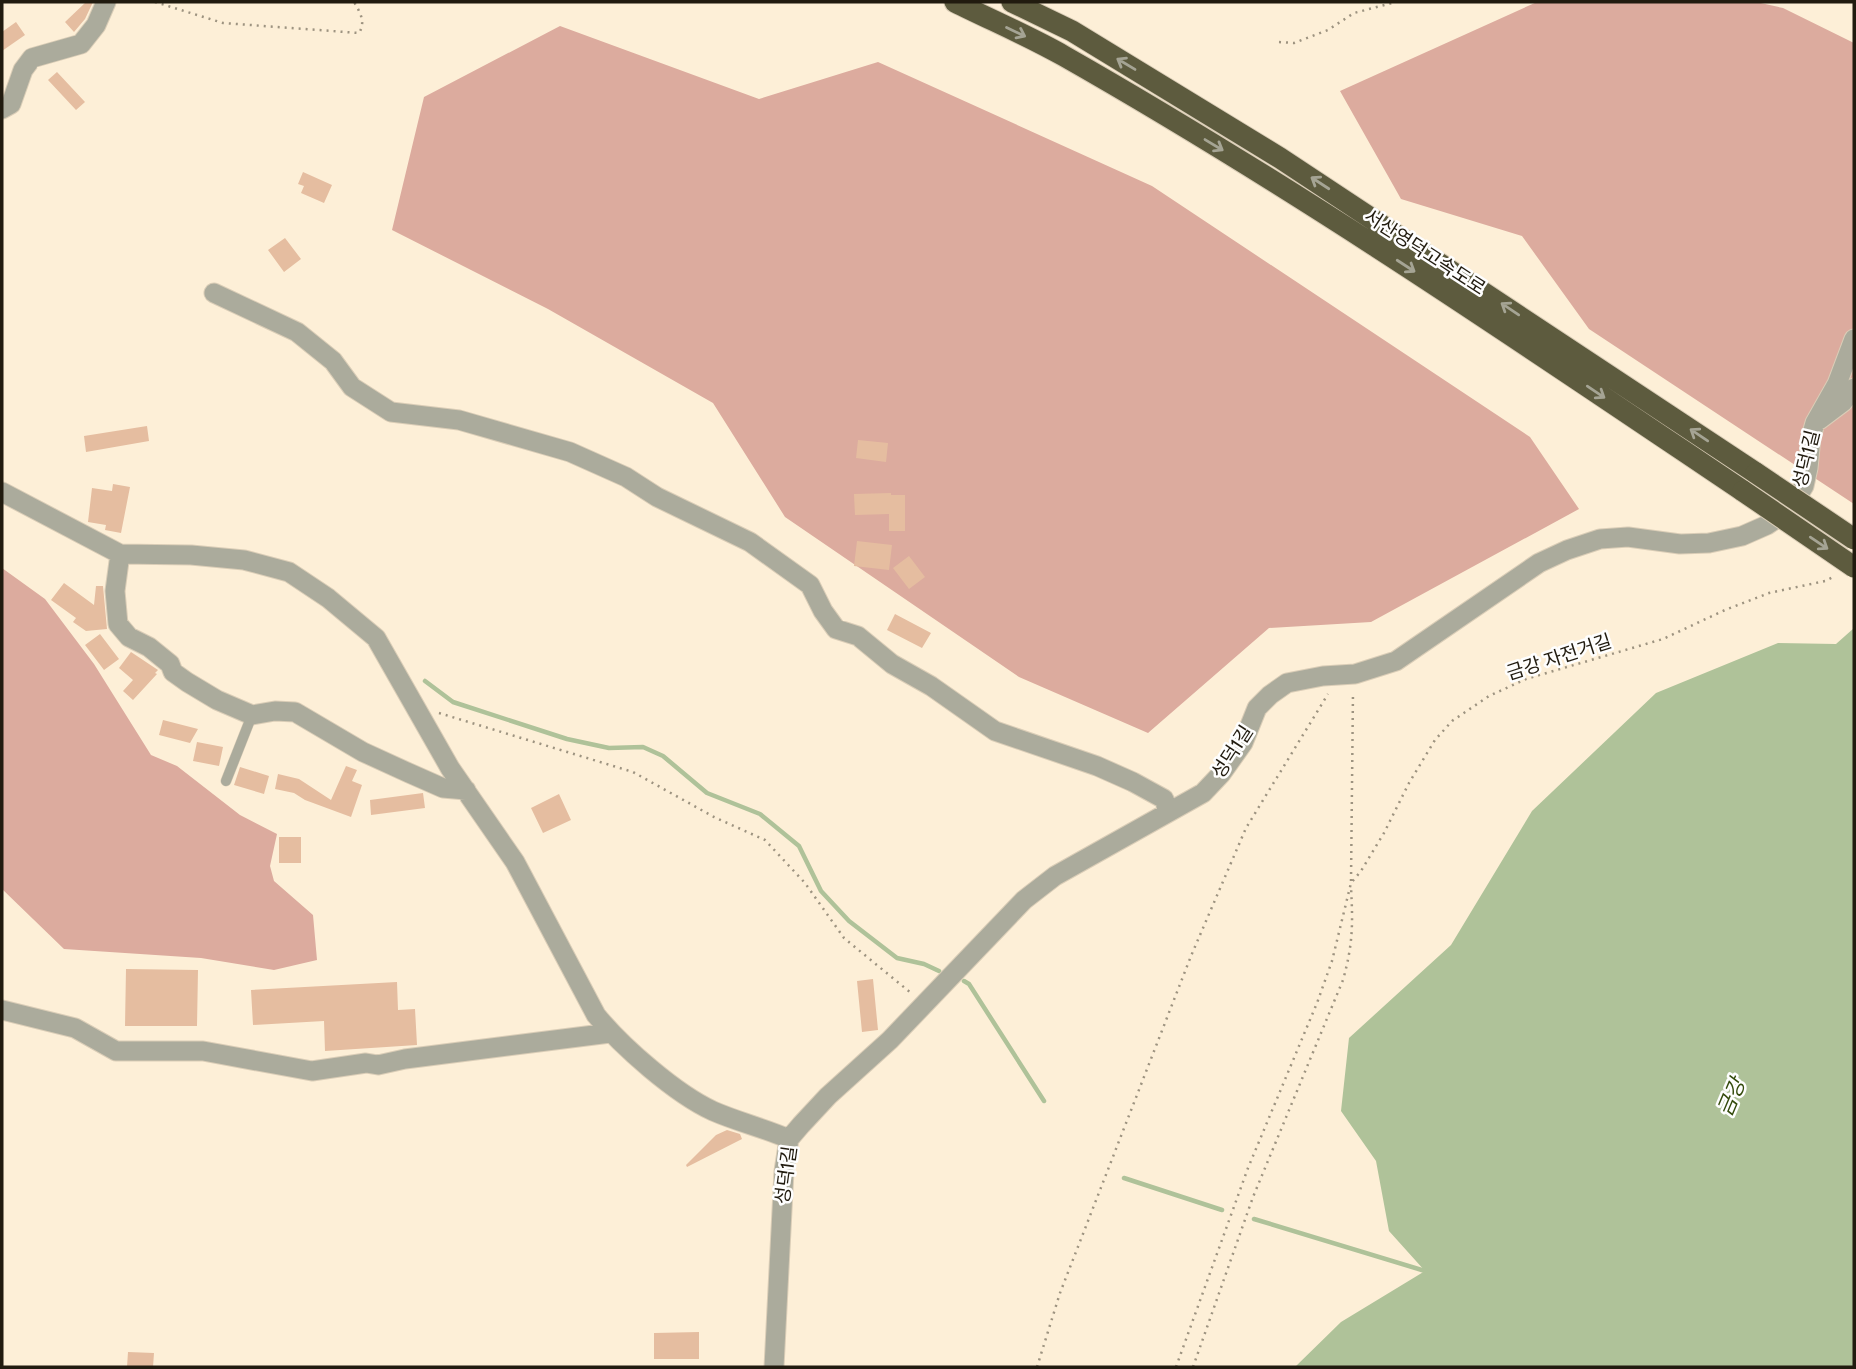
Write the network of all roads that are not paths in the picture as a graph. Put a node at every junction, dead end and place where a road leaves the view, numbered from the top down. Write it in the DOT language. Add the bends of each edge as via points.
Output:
graph roads {
  1 [pos="106,2"];
  2 [pos="955,2"];
  3 [pos="1012,2"];
  4 [pos="2,109"];
  5 [pos="214,293"];
  6 [pos="1854,340"];
  7 [pos="1854,388"];
  8 [pos="1815,423"];
  9 [pos="2,492"];
  10 [pos="1854,539"];
  11 [pos="120,554"];
  12 [pos="1847,570"];
  13 [pos="252,715"];
  14 [pos="226,781"];
  15 [pos="466,790"];
  16 [pos="1168,812"];
  17 [pos="2,1010"];
  18 [pos="610,1033"];
  19 [pos="789,1139"];
  20 [pos="774,1367"];
  1 -- 4 [label="street" via="81,44 32,58 23,69 11,104"];
  2 -- 12 [label="highway, 서산영덕고속도로, one-way, bridge" via="1062,55 1273,180 1743,491"];
  10 -- 3 [label="highway, 서산영덕고속도로, one-way, bridge" via="1280,158 1072,31"];
  5 -- 16 [label="street" via="297,332 333,360 352,387 391,412 459,420 570,452 750,542 810,585 836,629 858,636 892,664 995,731 1133,782 1164,799"];
  6 -- 8 [label="street, 성덕1길"];
  7 -- 8 [label="street"];
  8 -- 16 [label="street, 성덕1길" via="1804,486 1789,510 1767,525 1709,544 1600,539 1539,563 1396,661 1347,675 1287,683 1257,708 1242,743 1221,774 1203,793"];
  9 -- 11 [label="street"];
  11 -- 13 [label="street" via="115,591 118,624 187,682"];
  11 -- 15 [label="street" via="244,560 289,572 328,598 376,638"];
  13 -- 14 [label="lane"];
  13 -- 15 [label="street" via="295,712 409,773 443,788"];
  15 -- 18 [label="street" via="515,862"];
  16 -- 19 [label="street, 성덕1길" via="1045,884 990,933"];
  17 -- 18 [label="street" via="75,1028 116,1051 203,1051 312,1071"];
  18 -- 19 [label="street" via="674,1086 712,1110"];
  19 -- 20 [label="street, 성덕1길" via="783,1171"];
}
